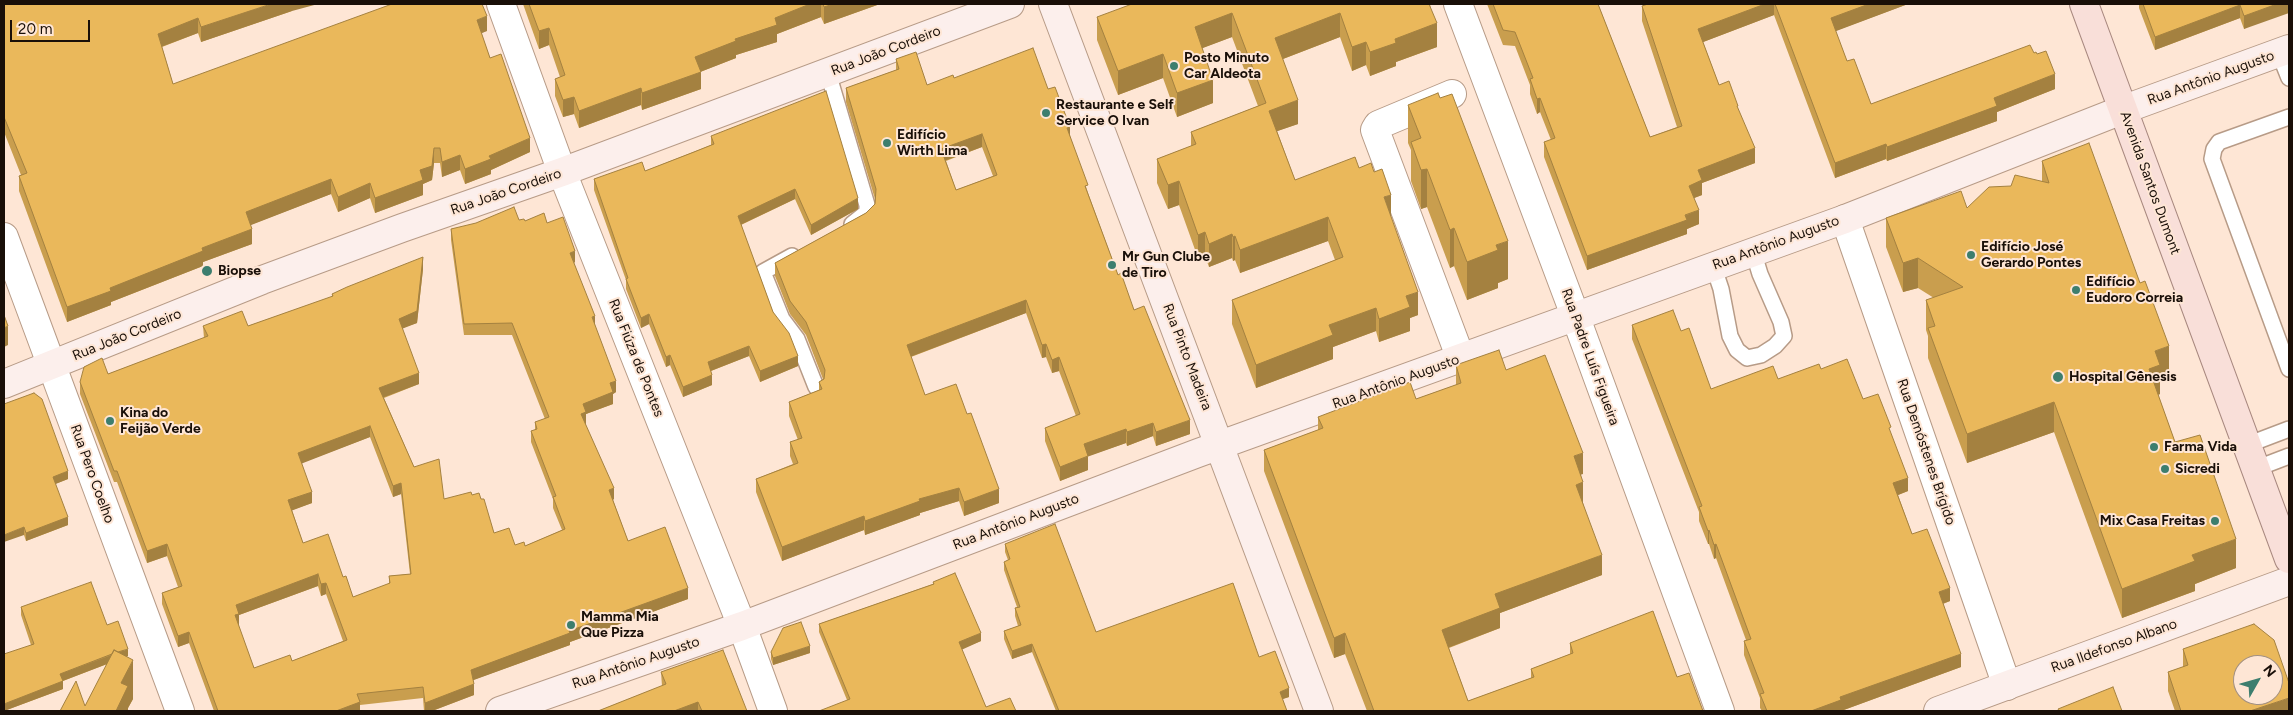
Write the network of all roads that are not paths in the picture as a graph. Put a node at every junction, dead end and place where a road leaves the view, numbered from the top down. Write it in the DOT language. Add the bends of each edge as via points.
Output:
graph roads {
  1 [pos="501,4"];
  2 [pos="1010,4"];
  3 [pos="1053,4"];
  4 [pos="1458,4"];
  5 [pos="2084,4"];
  6 [pos="2284,51"];
  7 [pos="828,73"];
  8 [pos="2289,78"];
  9 [pos="1452,94"];
  10 [pos="2122,110"];
  11 [pos="2289,116"];
  12 [pos="562,172"];
  13 [pos="1845,218"];
  14 [pos="837,232"];
  15 [pos="4,237"];
  16 [pos="804,250"];
  17 [pos="1753,251"];
  18 [pos="1713,266"];
  19 [pos="1576,318"];
  20 [pos="1461,359"];
  21 [pos="52,366"];
  22 [pos="2289,369"];
  23 [pos="4,384"];
  24 [pos="816,387"];
  25 [pos="2289,429"];
  26 [pos="1220,445"];
  27 [pos="2289,456"];
  28 [pos="2251,457"];
  29 [pos="2289,559"];
  30 [pos="2289,581"];
  31 [pos="742,626"];
  32 [pos="2007,686"];
  33 [pos="180,711"];
  34 [pos="500,711"];
  35 [pos="772,711"];
  36 [pos="1319,711"];
  37 [pos="1720,711"];
  38 [pos="1938,711"];
  1 -- 12 [label="street, Rua Fiúza de Pontes"];
  2 -- 7 [label="street, Rua João Cordeiro"];
  3 -- 26 [label="street, Rua Pinto Madeira"];
  4 -- 19 [label="street, Rua Padre Luís Figueira"];
  5 -- 10 [label="main road, Avenida Santos Dumont"];
  6 -- 8 [label="lane"];
  6 -- 10 [label="street, Rua Antônio Augusto"];
  7 -- 12 [label="street, Rua João Cordeiro"];
  7 -- 14 [label="lane" via="868,204 862,218"];
  9 -- 20 [label="street" via="1375,130"];
  10 -- 13 [label="street, Rua Antônio Augusto"];
  10 -- 28 [label="main road, Avenida Santos Dumont"];
  11 -- 22 [label="lane" via="2220,142 2212,158"];
  12 -- 21 [label="street, Rua João Cordeiro" via="262,280"];
  12 -- 31 [label="street, Rua Fiúza de Pontes"];
  13 -- 17 [label="street, Rua Antônio Augusto"];
  13 -- 32 [label="street, Rua Demóstenes Brígido"];
  15 -- 21 [label="street, Rua Pero Coelho"];
  16 -- 24 [label="lane" via="763,272 782,319 797,339"];
  17 -- 18 [label="street, Rua Antônio Augusto"];
  17 -- 18 [label="lane" via="1784,336 1761,355 1747,358 1736,350"];
  18 -- 19 [label="street, Rua Antônio Augusto"];
  19 -- 20 [label="street, Rua Antônio Augusto"];
  19 -- 37 [label="street, Rua Padre Luís Figueira"];
  20 -- 26 [label="street, Rua Antônio Augusto"];
  21 -- 23 [label="street, Rua João Cordeiro"];
  21 -- 33 [label="street, Rua Pero Coelho"];
  25 -- 28 [label="lane"];
  26 -- 31 [label="street, Rua Antônio Augusto"];
  26 -- 36 [label="street, Rua Pinto Madeira"];
  27 -- 28 [label="lane"];
  28 -- 29 [label="main road, Avenida Santos Dumont"];
  30 -- 32 [label="street, Rua Ildefonso Albano"];
  31 -- 34 [label="street, Rua Antônio Augusto"];
  31 -- 35 [label="street, Rua Fiúza de Pontes"];
  32 -- 38 [label="street, Rua Ildefonso Albano"];
}
